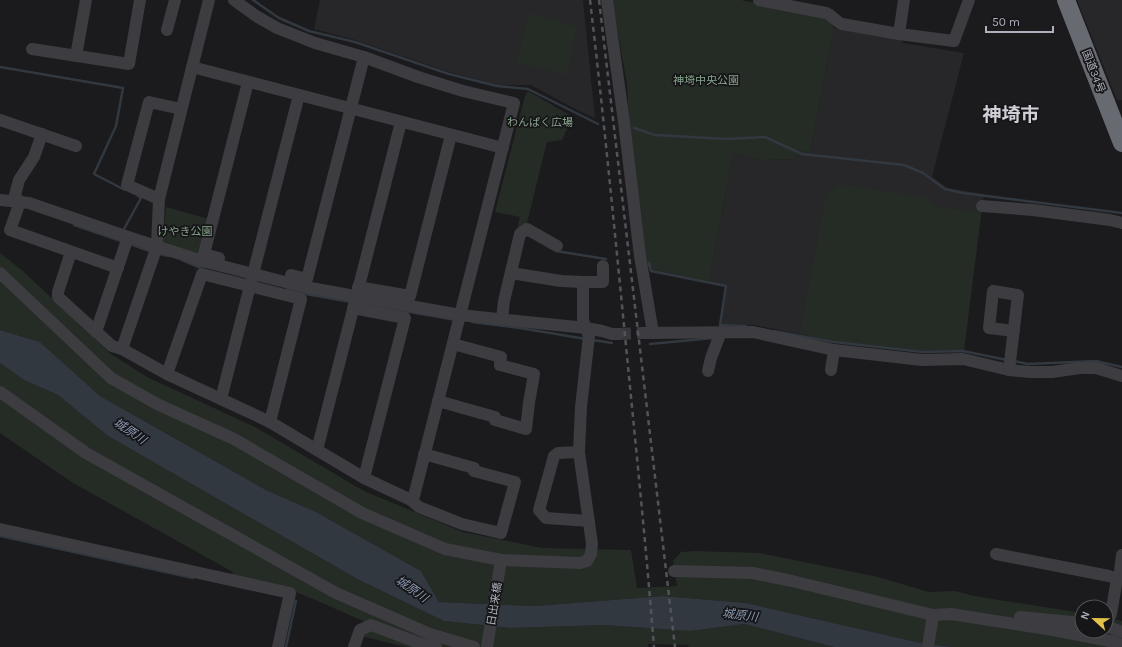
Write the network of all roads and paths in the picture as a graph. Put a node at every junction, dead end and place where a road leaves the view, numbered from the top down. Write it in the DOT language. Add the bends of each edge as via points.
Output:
graph roads {
  1 [pos="86,0"];
  2 [pos="140,0"];
  3 [pos="175,0"];
  4 [pos="209,0"];
  5 [pos="234,0"];
  6 [pos="607,0"];
  7 [pos="759,0"];
  8 [pos="904,0"];
  9 [pos="969,0"];
  10 [pos="1066,0"];
  11 [pos="167,30"];
  12 [pos="899,34"];
  13 [pos="32,49"];
  14 [pos="76,56"];
  15 [pos="364,57"];
  16 [pos="192,67"];
  17 [pos="248,82"];
  18 [pos="299,95"];
  19 [pos="350,108"];
  20 [pos="181,109"];
  21 [pos="0,120"];
  22 [pos="401,122"];
  23 [pos="42,134"];
  24 [pos="451,135"];
  25 [pos="1122,143"];
  26 [pos="76,146"];
  27 [pos="503,148"];
  28 [pos="160,199"];
  29 [pos="0,200"];
  30 [pos="18,206"];
  31 [pos="982,206"];
  32 [pos="1122,223"];
  33 [pos="127,242"];
  34 [pos="557,246"];
  35 [pos="155,251"];
  36 [pos="71,252"];
  37 [pos="603,266"];
  38 [pos="118,268"];
  39 [pos="0,273"];
  40 [pos="511,273"];
  41 [pos="252,276"];
  42 [pos="583,282"];
  43 [pos="356,297"];
  44 [pos="459,319"];
  45 [pos="502,319"];
  46 [pos="1014,331"];
  47 [pos="96,332"];
  48 [pos="721,332"];
  49 [pos="619,334"];
  50 [pos="588,336"];
  51 [pos="453,344"];
  52 [pos="122,349"];
  53 [pos="834,350"];
  54 [pos="1010,364"];
  55 [pos="831,370"];
  56 [pos="708,371"];
  57 [pos="167,374"];
  58 [pos="1122,376"];
  59 [pos="0,392"];
  60 [pos="221,399"];
  61 [pos="438,401"];
  62 [pos="270,422"];
  63 [pos="317,450"];
  64 [pos="579,452"];
  65 [pos="424,454"];
  66 [pos="364,478"];
  67 [pos="411,500"];
  68 [pos="588,521"];
  69 [pos="0,529"];
  70 [pos="996,554"];
  71 [pos="1122,555"];
  72 [pos="501,560"];
  73 [pos="674,571"];
  74 [pos="1119,575"];
  75 [pos="1114,599"];
  76 [pos="933,614"];
  77 [pos="951,614"];
  78 [pos="1074,622"];
  79 [pos="1122,645"];
  80 [pos="278,647"];
  81 [pos="354,647"];
  82 [pos="436,647"];
  83 [pos="474,647"];
  84 [pos="487,647"];
  85 [pos="928,647"];
  1 -- 14 [label="street"];
  2 -- 14 [label="street" via="129,64"];
  3 -- 11 [label="street"];
  4 -- 16 [label="street"];
  5 -- 15 [label="street" via="277,28 315,43"];
  6 -- 48 [label="street" via="624,122 647,333"];
  7 -- 12 [label="street" via="826,12 842,24"];
  8 -- 12 [label="street"];
  9 -- 12 [label="street" via="954,41"];
  10 -- 25 [label="highway, 国道34号"];
  13 -- 14 [label="street"];
  15 -- 19 [label="street"];
  15 -- 27 [label="street" via="463,91 514,103"];
  16 -- 17 [label="street"];
  16 -- 20 [label="street"];
  17 -- 18 [label="street"];
  17 -- 41 [label="street" via="204,254"];
  18 -- 19 [label="street"];
  18 -- 41 [label="street"];
  19 -- 22 [label="street"];
  19 -- 41 [label="street" via="307,279"];
  20 -- 28 [label="street"];
  20 -- 28 [label="street" via="150,102 128,185"];
  21 -- 23 [label="street"];
  22 -- 24 [label="street"];
  22 -- 43 [label="street"];
  23 -- 26 [label="street"];
  23 -- 30 [label="street" via="34,157 19,180 15,195"];
  24 -- 27 [label="street"];
  24 -- 43 [label="street" via="410,296"];
  27 -- 44 [label="street"];
  28 -- 35 [label="street"];
  29 -- 30 [label="street"];
  30 -- 33 [label="street" via="29,203"];
  30 -- 36 [label="street" via="10,230"];
  31 -- 32 [label="street" via="1033,210"];
  33 -- 35 [label="street"];
  33 -- 38 [label="street"];
  34 -- 40 [label="street" via="527,229 520,234"];
  35 -- 41 [label="street" via="202,261"];
  35 -- 52 [label="street"];
  36 -- 38 [label="street"];
  36 -- 47 [label="street" via="58,297"];
  37 -- 42 [label="street" via="603,282"];
  38 -- 47 [label="street"];
  39 -- 72 [label="street" via="112,378 157,404 234,439 362,513 445,549"];
  40 -- 42 [label="street"];
  40 -- 45 [label="street"];
  41 -- 43 [label="street"];
  41 -- 57 [label="street" via="202,274"];
  41 -- 60 [label="street"];
  41 -- 62 [label="street" via="300,299"];
  42 -- 50 [label="street" via="583,321"];
  43 -- 44 [label="street"];
  43 -- 63 [label="street"];
  43 -- 66 [label="street" via="405,318"];
  44 -- 45 [label="street"];
  44 -- 51 [label="street"];
  45 -- 50 [label="street"];
  46 -- 54 [label="street"];
  47 -- 52 [label="street" via="112,346"];
  48 -- 53 [label="street" via="753,332"];
  48 -- 56 [label="street"];
  49 -- 50 [label="street" via="602,331"];
  50 -- 64 [label="street"];
  51 -- 61 [label="street"];
  51 -- 61 [label="street" via="501,357 500,365 534,374 526,429 495,420 495,417"];
  52 -- 57 [label="street"];
  53 -- 54 [label="street" via="922,360 963,359"];
  53 -- 55 [label="street"];
  54 -- 58 [label="street" via="1030,372 1096,368"];
  57 -- 60 [label="street"];
  59 -- 83 [label="street" via="86,453 336,593 430,634"];
  60 -- 62 [label="street"];
  61 -- 65 [label="street"];
  62 -- 63 [label="street"];
  63 -- 66 [label="street"];
  64 -- 68 [label="street"];
  64 -- 68 [label="street" via="558,453 554,456 539,510 546,518"];
  65 -- 67 [label="street"];
  65 -- 67 [label="street" via="515,482 501,533 462,524 418,508"];
  66 -- 67 [label="street"];
  68 -- 72 [label="street" via="592,544 587,561 580,563"];
  69 -- 80 [label="street" via="289,597"];
  70 -- 74 [label="street" via="1109,576"];
  71 -- 74 [label="street"];
  72 -- 84 [label="street, 日出来橋"];
  73 -- 76 [label="street" via="753,573"];
  74 -- 75 [label="street"];
  76 -- 77 [label="street"];
  76 -- 85 [label="street"];
  77 -- 78 [label="street" via="961,612"];
  77 -- 79 [label="street" via="1053,630"];
  81 -- 82 [label="street" via="360,630 371,625"];
}
